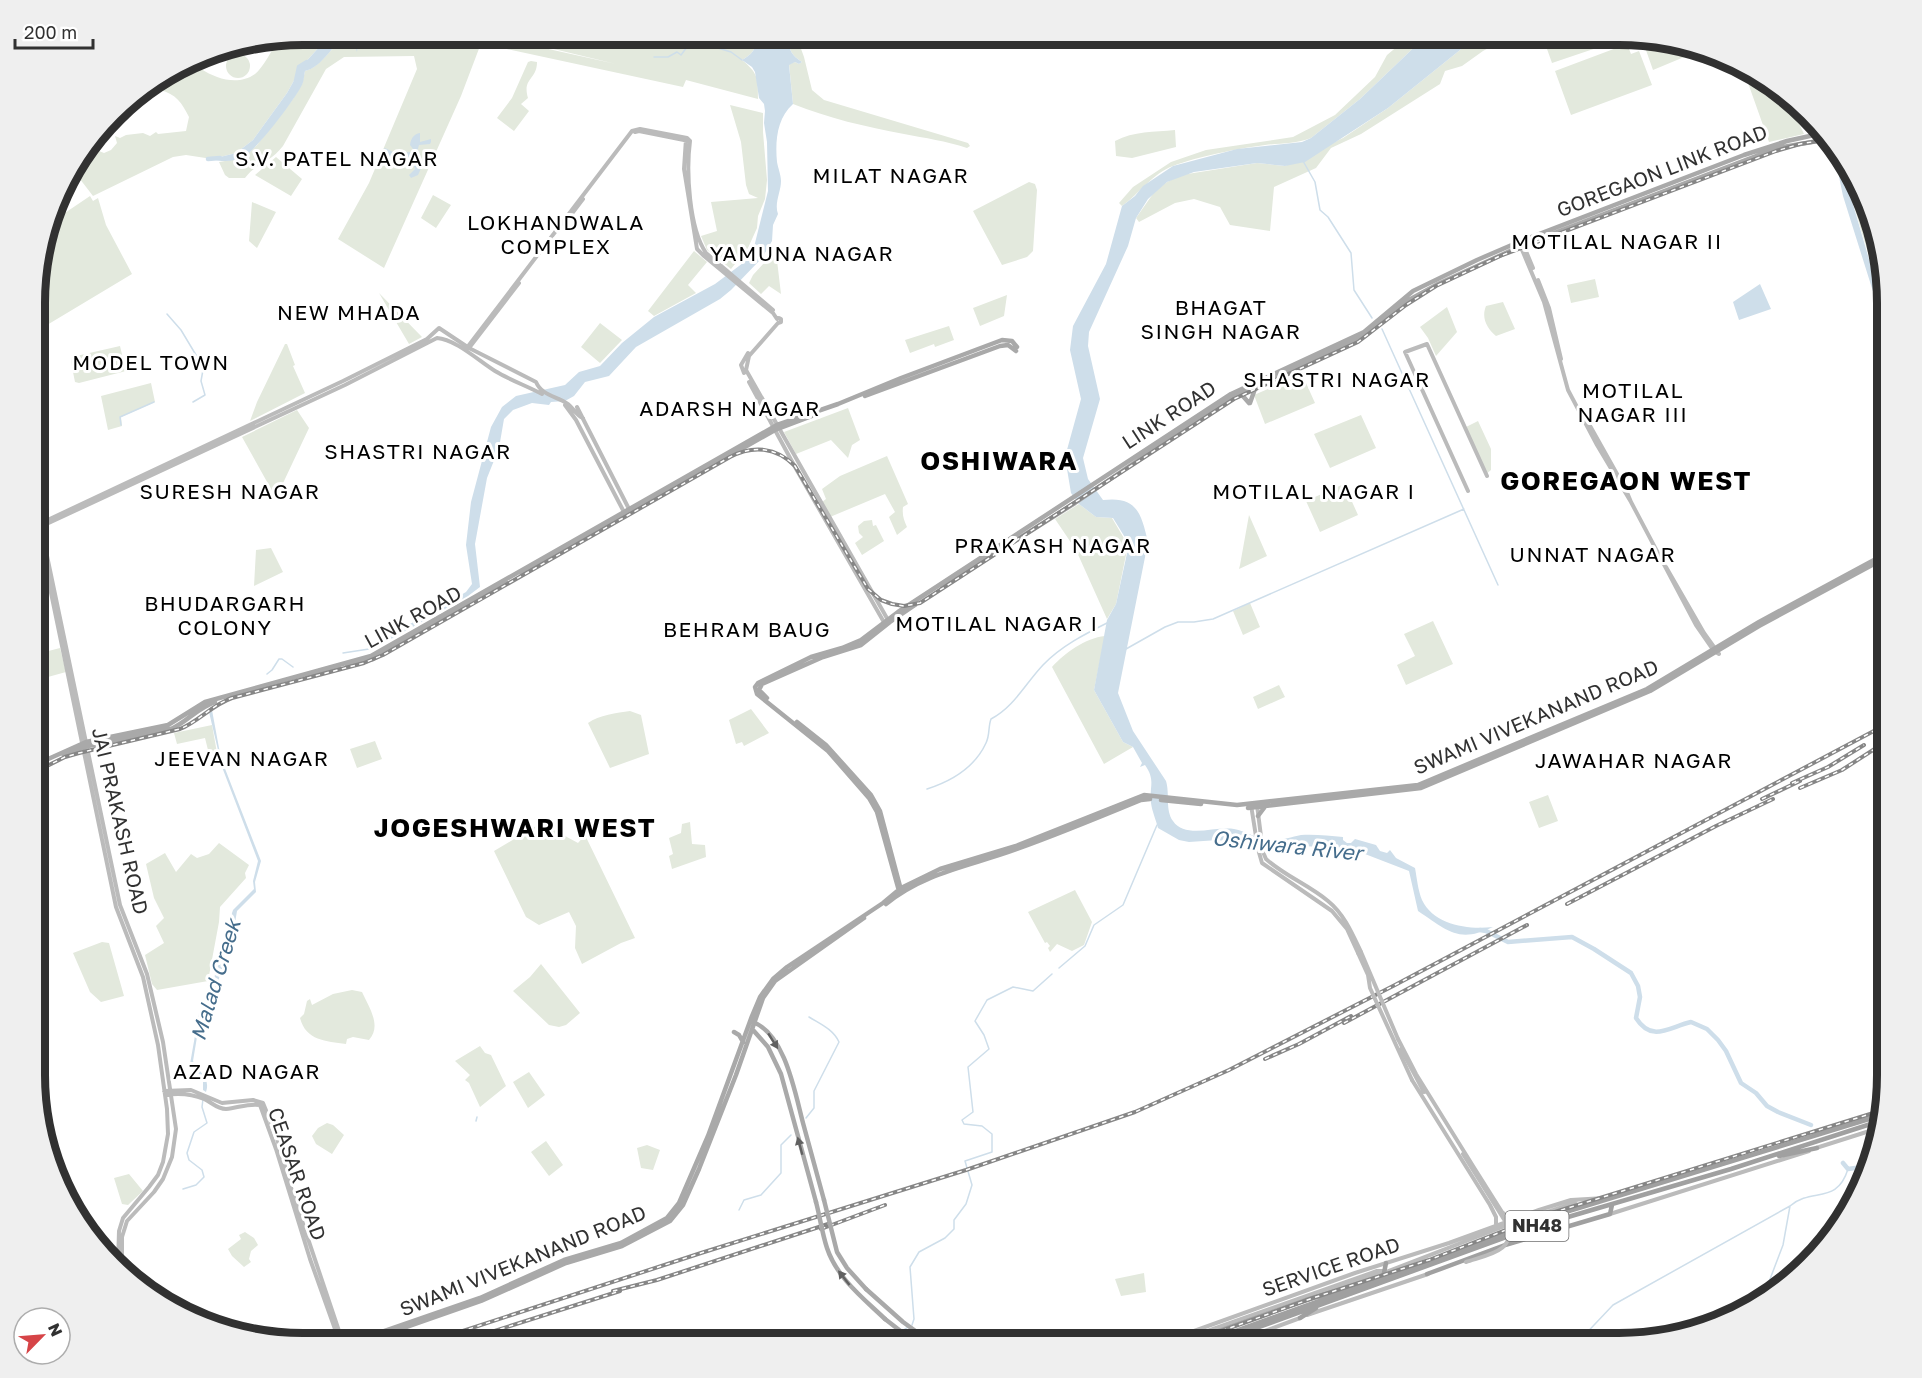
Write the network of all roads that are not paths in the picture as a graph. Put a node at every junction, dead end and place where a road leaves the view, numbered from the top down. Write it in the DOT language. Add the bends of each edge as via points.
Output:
graph roads {
  1 [pos="1815,135"];
  2 [pos="1820,141"];
  3 [pos="1521,244"];
  4 [pos="434,333"];
  5 [pos="446,333"];
  6 [pos="440,338"];
  7 [pos="467,348"];
  8 [pos="1256,386"];
  9 [pos="542,393"];
  10 [pos="1239,394"];
  11 [pos="563,402"];
  12 [pos="1214,406"];
  13 [pos="577,407"];
  14 [pos="583,418"];
  15 [pos="1189,423"];
  16 [pos="776,428"];
  17 [pos="236,434"];
  18 [pos="1486,476"];
  19 [pos="1102,481"];
  20 [pos="1467,490"];
  21 [pos="1073,500"];
  22 [pos="628,512"];
  23 [pos="45,523"];
  24 [pos="45,555"];
  25 [pos="1877,561"];
  26 [pos="887,619"];
  27 [pos="1716,651"];
  28 [pos="84,745"];
  29 [pos="45,762"];
  30 [pos="1406,789"];
  31 [pos="866,792"];
  32 [pos="1254,806"];
  33 [pos="1267,806"];
  34 [pos="1258,816"];
  35 [pos="1258,835"];
  36 [pos="900,890"];
  37 [pos="1359,952"];
  38 [pos="759,1012"];
  39 [pos="752,1025"];
  40 [pos="762,1026"];
  41 [pos="734,1032"];
  42 [pos="1393,1033"];
  43 [pos="759,1036"];
  44 [pos="749,1039"];
  45 [pos="1398,1040"];
  46 [pos="743,1042"];
  47 [pos="171,1092"];
  48 [pos="165,1093"];
  49 [pos="1874,1115"];
  50 [pos="1873,1118"];
  51 [pos="1873,1123"];
  52 [pos="1871,1131"];
  53 [pos="1830,1133"];
  54 [pos="1817,1148"];
  55 [pos="1771,1156"];
  56 [pos="1577,1200"];
  57 [pos="1612,1205"];
  58 [pos="1502,1212"];
  59 [pos="1610,1214"];
  60 [pos="1496,1217"];
  61 [pos="1510,1219"];
  62 [pos="1504,1224"];
  63 [pos="1496,1225"];
  64 [pos="118,1256"];
  65 [pos="122,1259"];
  66 [pos="1386,1263"];
  67 [pos="1385,1271"];
  68 [pos="1427,1274"];
  69 [pos="1383,1278"];
  70 [pos="1357,1287"];
  71 [pos="1371,1287"];
  72 [pos="1319,1288"];
  73 [pos="1379,1290"];
  74 [pos="476,1301"];
  75 [pos="1321,1305"];
  76 [pos="1300,1318"];
  77 [pos="1234,1319"];
  78 [pos="1246,1330"];
  79 [pos="338,1333"];
  80 [pos="383,1333"];
  81 [pos="903,1333"];
  82 [pos="920,1333"];
  83 [pos="1190,1333"];
  84 [pos="1196,1333"];
  85 [pos="1211,1333"];
  86 [pos="1212,1333"];
  87 [pos="1236,1333"];
  88 [pos="1239,1333"];
  89 [pos="1259,1333"];
  1 -- 3 [label="main road, GOREGAON LINK ROAD" via="1744,155"];
  2 -- 3 [label="main road" via="1777,148"];
  3 -- 8 [label="main road, LINK ROAD" via="1413,296 1365,336"];
  3 -- 12 [label="main road, LINK ROAD" via="1413,291 1364,332 1244,387"];
  3 -- 27 [label="main road" via="1549,308 1570,390 1702,634"];
  4 -- 5 [label="main road" via="440,328"];
  4 -- 6 [label="main road"];
  4 -- 17 [label="main road"];
  5 -- 6 [label="main road"];
  5 -- 7 [label="main road"];
  6 -- 7 [label="main road"];
  6 -- 17 [label="main road"];
  7 -- 9 [label="main road" via="496,371"];
  7 -- 9 [label="main road" via="536,382"];
  7 -- 16 [label="main road" via="635,132 687,140 684,169 700,253 744,287 778,321 741,365"];
  8 -- 10 [label="main road, LINK ROAD"];
  8 -- 10 [label="main road" via="1249,403"];
  9 -- 11 [label="main road"];
  10 -- 12 [label="main road, LINK ROAD"];
  11 -- 14 [label="main road"];
  11 -- 22 [label="main road"];
  12 -- 15 [label="main road, LINK ROAD"];
  13 -- 14 [label="main road"];
  14 -- 22 [label="main road"];
  15 -- 19 [label="main road, LINK ROAD"];
  15 -- 19 [label="main road, LINK ROAD"];
  16 -- 16 [label="main road" via="1002,340 1012,341 1016,349 1000,346"];
  16 -- 22 [label="main road, LINK ROAD"];
  16 -- 26 [label="main road"];
  17 -- 23 [label="main road" via="154,468"];
  18 -- 20 [label="main road" via="1427,344 1406,352"];
  19 -- 21 [label="main road"];
  21 -- 26 [label="main road" via="1061,504"];
  21 -- 26 [label="main road"];
  22 -- 28 [label="main road, LINK ROAD" via="371,656 204,702 168,725"];
  24 -- 28 [label="main road, JAI PRAKASH ROAD"];
  25 -- 27 [label="main road, SWAMI VIVEKANAND ROAD"];
  26 -- 31 [label="main road" via="861,645 823,657 759,688 826,745"];
  26 -- 31 [label="main road" via="861,640 811,657 755,687 757,694 828,751"];
  27 -- 30 [label="main road, SWAMI VIVEKANAND ROAD" via="1647,689"];
  28 -- 29 [label="main road, LINK ROAD"];
  28 -- 47 [label="main road, JAI PRAKASH ROAD" via="120,905 147,974"];
  28 -- 48 [label="main road, JAI PRAKASH ROAD" via="116,907 143,977"];
  30 -- 32 [label="main road, SWAMI VIVEKANAND ROAD"];
  30 -- 33 [label="main road, SWAMI VIVEKANAND ROAD"];
  31 -- 36 [label="main road" via="879,811"];
  32 -- 33 [label="main road, SWAMI VIVEKANAND ROAD"];
  32 -- 34 [label="main road"];
  32 -- 35 [label="main road"];
  32 -- 36 [label="main road, SWAMI VIVEKANAND ROAD" via="1143,798"];
  33 -- 34 [label="main road"];
  34 -- 35 [label="main road"];
  35 -- 37 [label="main road" via="1266,859 1337,910"];
  35 -- 37 [label="main road" via="1264,865 1332,911"];
  36 -- 38 [label="main road, SWAMI VIVEKANAND ROAD" via="885,905 775,981"];
  36 -- 39 [label="main road, SWAMI VIVEKANAND ROAD" via="772,979 760,997"];
  37 -- 42 [label="main road, bridge"];
  38 -- 39 [label="main road, SWAMI VIVEKANAND ROAD"];
  38 -- 40 [label="main road"];
  39 -- 40 [label="main road"];
  39 -- 43 [label="main road"];
  39 -- 44 [label="main road, SWAMI VIVEKANAND ROAD"];
  39 -- 46 [label="main road, SWAMI VIVEKANAND ROAD"];
  40 -- 82 [label="main road, one-way, bridge" via="774,1041 792,1081 842,1261 889,1311"];
  41 -- 46 [label="main road"];
  42 -- 45 [label="main road, bridge"];
  42 -- 60 [label="main road, bridge" via="1408,1073"];
  43 -- 44 [label="main road"];
  81 -- 43 [label="main road, one-way, bridge" via="840,1273 827,1248 781,1074"];
  44 -- 74 [label="main road, SWAMI VIVEKANAND ROAD" via="699,1169 670,1221 622,1246 566,1263"];
  45 -- 58 [label="main road"];
  45 -- 68 [label="main road, bridge" via="1414,1076 1508,1227 1509,1238 1503,1248"];
  46 -- 74 [label="main road, SWAMI VIVEKANAND ROAD" via="680,1203 667,1218 625,1241 564,1260"];
  47 -- 48 [label="main road, CEASAR ROAD"];
  47 -- 65 [label="main road, JAI PRAKASH ROAD" via="176,1129 172,1157 154,1192 127,1221"];
  47 -- 79 [label="main road, CEASAR ROAD" via="191,1090 227,1104 258,1100 266,1107"];
  48 -- 64 [label="main road, JAI PRAKASH ROAD" via="168,1134 163,1161 158,1175 123,1218"];
  49 -- 53 [label="main road"];
  50 -- 53 [label="highway, NH48"];
  51 -- 53 [label="highway, NH48"];
  52 -- 54 [label="main road"];
  53 -- 55 [label="highway, NH48"];
  53 -- 56 [label="main road" via="1601,1199"];
  53 -- 69 [label="highway, NH48" via="1533,1222"];
  54 -- 55 [label="highway"];
  54 -- 59 [label="main road"];
  55 -- 57 [label="highway, NH48"];
  56 -- 61 [label="main road, SERVICE ROAD"];
  56 -- 62 [label="main road"];
  57 -- 59 [label="highway"];
  57 -- 71 [label="highway, NH48" via="1534,1227"];
  58 -- 60 [label="main road" via="1502,1217"];
  58 -- 61 [label="main road"];
  59 -- 68 [label="highway"];
  60 -- 63 [label="main road"];
  61 -- 62 [label="main road, SERVICE ROAD"];
  62 -- 63 [label="main road, SERVICE ROAD"];
  62 -- 67 [label="main road"];
  63 -- 66 [label="main road, SERVICE ROAD"];
  66 -- 67 [label="highway"];
  66 -- 72 [label="main road, SERVICE ROAD"];
  67 -- 69 [label="highway"];
  67 -- 72 [label="main road"];
  67 -- 85 [label="main road"];
  68 -- 73 [label="main road"];
  69 -- 70 [label="highway, NH48"];
  70 -- 78 [label="highway, NH48"];
  70 -- 86 [label="highway" via="1346,1287"];
  71 -- 73 [label="highway"];
  71 -- 75 [label="highway, NH48"];
  72 -- 77 [label="main road, SERVICE ROAD"];
  73 -- 76 [label="main road"];
  74 -- 80 [label="main road, SWAMI VIVEKANAND ROAD"];
  75 -- 76 [label="highway"];
  75 -- 78 [label="highway, NH48"];
  76 -- 89 [label="main road"];
  77 -- 83 [label="main road, SERVICE ROAD"];
  77 -- 84 [label="main road"];
  78 -- 87 [label="highway, NH48"];
  78 -- 88 [label="highway, NH48"];
}
